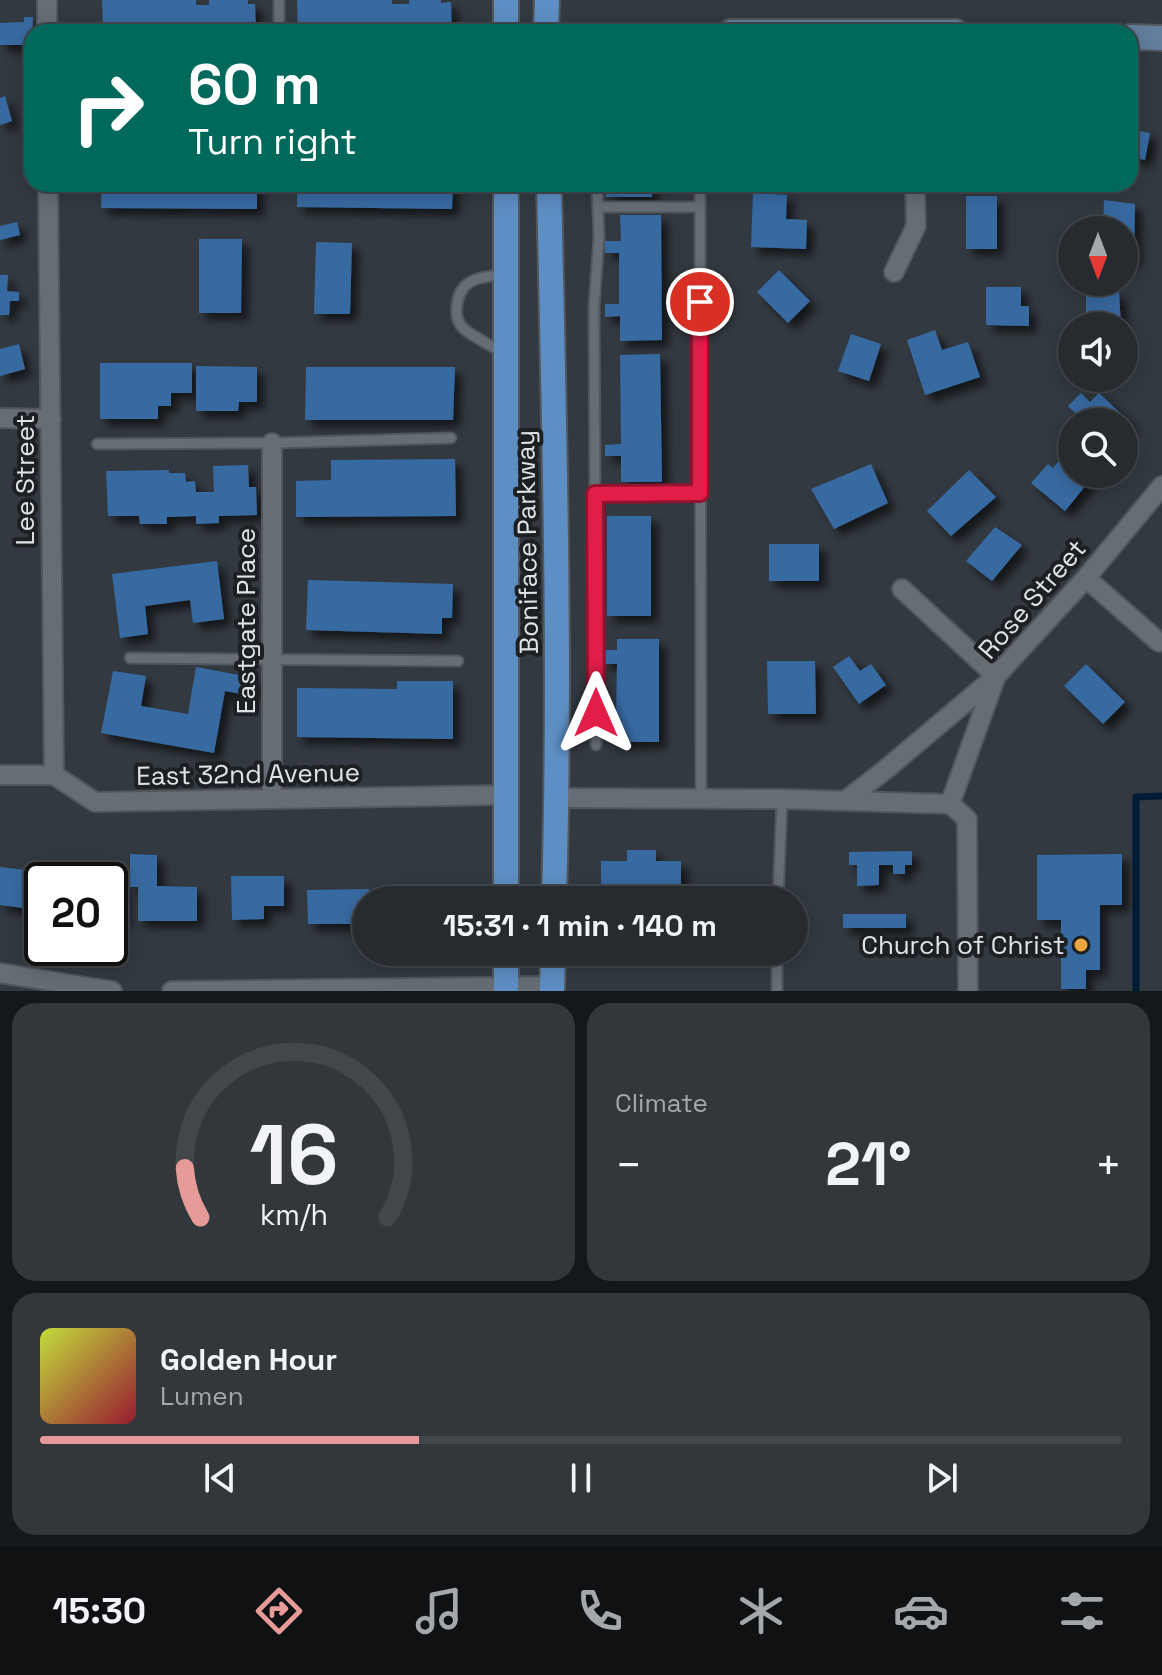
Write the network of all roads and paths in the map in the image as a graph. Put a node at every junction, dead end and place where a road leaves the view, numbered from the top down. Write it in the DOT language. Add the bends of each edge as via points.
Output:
graph roads {
  1 [pos="47,0"];
  2 [pos="279,0"];
  3 [pos="506,0"];
  4 [pos="547,0"];
  5 [pos="47,24"];
  6 [pos="279,24"];
  7 [pos="506,24"];
  8 [pos="546,24"];
  9 [pos="1138,37"];
  10 [pos="1162,38"];
  11 [pos="48,192"];
  12 [pos="506,192"];
  13 [pos="549,192"];
  14 [pos="597,192"];
  15 [pos="700,192"];
  16 [pos="915,192"];
  17 [pos="598,207"];
  18 [pos="700,207"];
  19 [pos="894,272"];
  20 [pos="506,274"];
  21 [pos="506,354"];
  22 [pos="0,418"];
  23 [pos="51,419"];
  24 [pos="451,438"];
  25 [pos="272,443"];
  26 [pos="97,444"];
  27 [pos="1162,486"];
  28 [pos="700,493"];
  29 [pos="595,494"];
  30 [pos="1086,578"];
  31 [pos="902,589"];
  32 [pos="1159,642"];
  33 [pos="130,658"];
  34 [pos="272,659"];
  35 [pos="458,661"];
  36 [pos="996,676"];
  37 [pos="596,745"];
  38 [pos="0,775"];
  39 [pos="54,775"];
  40 [pos="506,795"];
  41 [pos="557,798"];
  42 [pos="272,799"];
  43 [pos="701,799"];
  44 [pos="782,799"];
  45 [pos="845,801"];
  46 [pos="950,804"];
  47 [pos="506,886"];
  48 [pos="554,886"];
  49 [pos="779,886"];
  50 [pos="506,966"];
  51 [pos="553,966"];
  52 [pos="777,966"];
  53 [pos="0,973"];
  54 [pos="506,989"];
  55 [pos="552,989"];
  56 [pos="112,991"];
  57 [pos="172,991"];
  58 [pos="777,991"];
  59 [pos="968,991"];
  1 -- 5 [label="street"];
  2 -- 6 [label="lane"];
  3 -- 7 [label="main road"];
  4 -- 8 [label="main road"];
  9 -- 10 [label="street"];
  11 -- 23 [label="street, Lee Street"];
  12 -- 20 [label="main road, Boniface Parkway"];
  13 -- 41 [label="main road, Boniface Parkway"];
  14 -- 17 [label="lane"];
  15 -- 18 [label="lane"];
  16 -- 19 [label="street" via="916,226"];
  17 -- 18 [label="lane"];
  17 -- 29 [label="lane"];
  18 -- 28 [label="lane"];
  20 -- 21 [label="main road, Boniface Parkway"];
  20 -- 21 [label="lane" via="464,285 456,309 464,330"];
  21 -- 40 [label="main road, Boniface Parkway"];
  22 -- 23 [label="street"];
  23 -- 39 [label="street, Lee Street"];
  24 -- 25 [label="lane"];
  25 -- 26 [label="lane"];
  25 -- 34 [label="street, Eastgate Place"];
  27 -- 30 [label="street, Rose Street"];
  28 -- 29 [label="lane"];
  28 -- 43 [label="lane"];
  29 -- 37 [label="lane"];
  30 -- 32 [label="street"];
  30 -- 36 [label="street, Rose Street"];
  31 -- 36 [label="street"];
  33 -- 34 [label="lane"];
  34 -- 35 [label="lane"];
  34 -- 42 [label="street, Eastgate Place"];
  36 -- 45 [label="street"];
  36 -- 46 [label="street, Rose Street"];
  38 -- 39 [label="street"];
  39 -- 42 [label="street, East 32nd Avenue" via="95,802"];
  40 -- 42 [label="street, East 32nd Avenue"];
  40 -- 47 [label="main road, Boniface Parkway"];
  41 -- 43 [label="street"];
  41 -- 48 [label="main road, Boniface Parkway"];
  43 -- 44 [label="street"];
  44 -- 45 [label="street"];
  44 -- 49 [label="lane"];
  45 -- 46 [label="street"];
  46 -- 59 [label="street" via="967,819"];
  50 -- 54 [label="main road"];
  51 -- 55 [label="main road"];
  52 -- 58 [label="lane"];
  53 -- 56 [label="street"];
  54 -- 55 [label="street"];
  54 -- 57 [label="street"];
}
